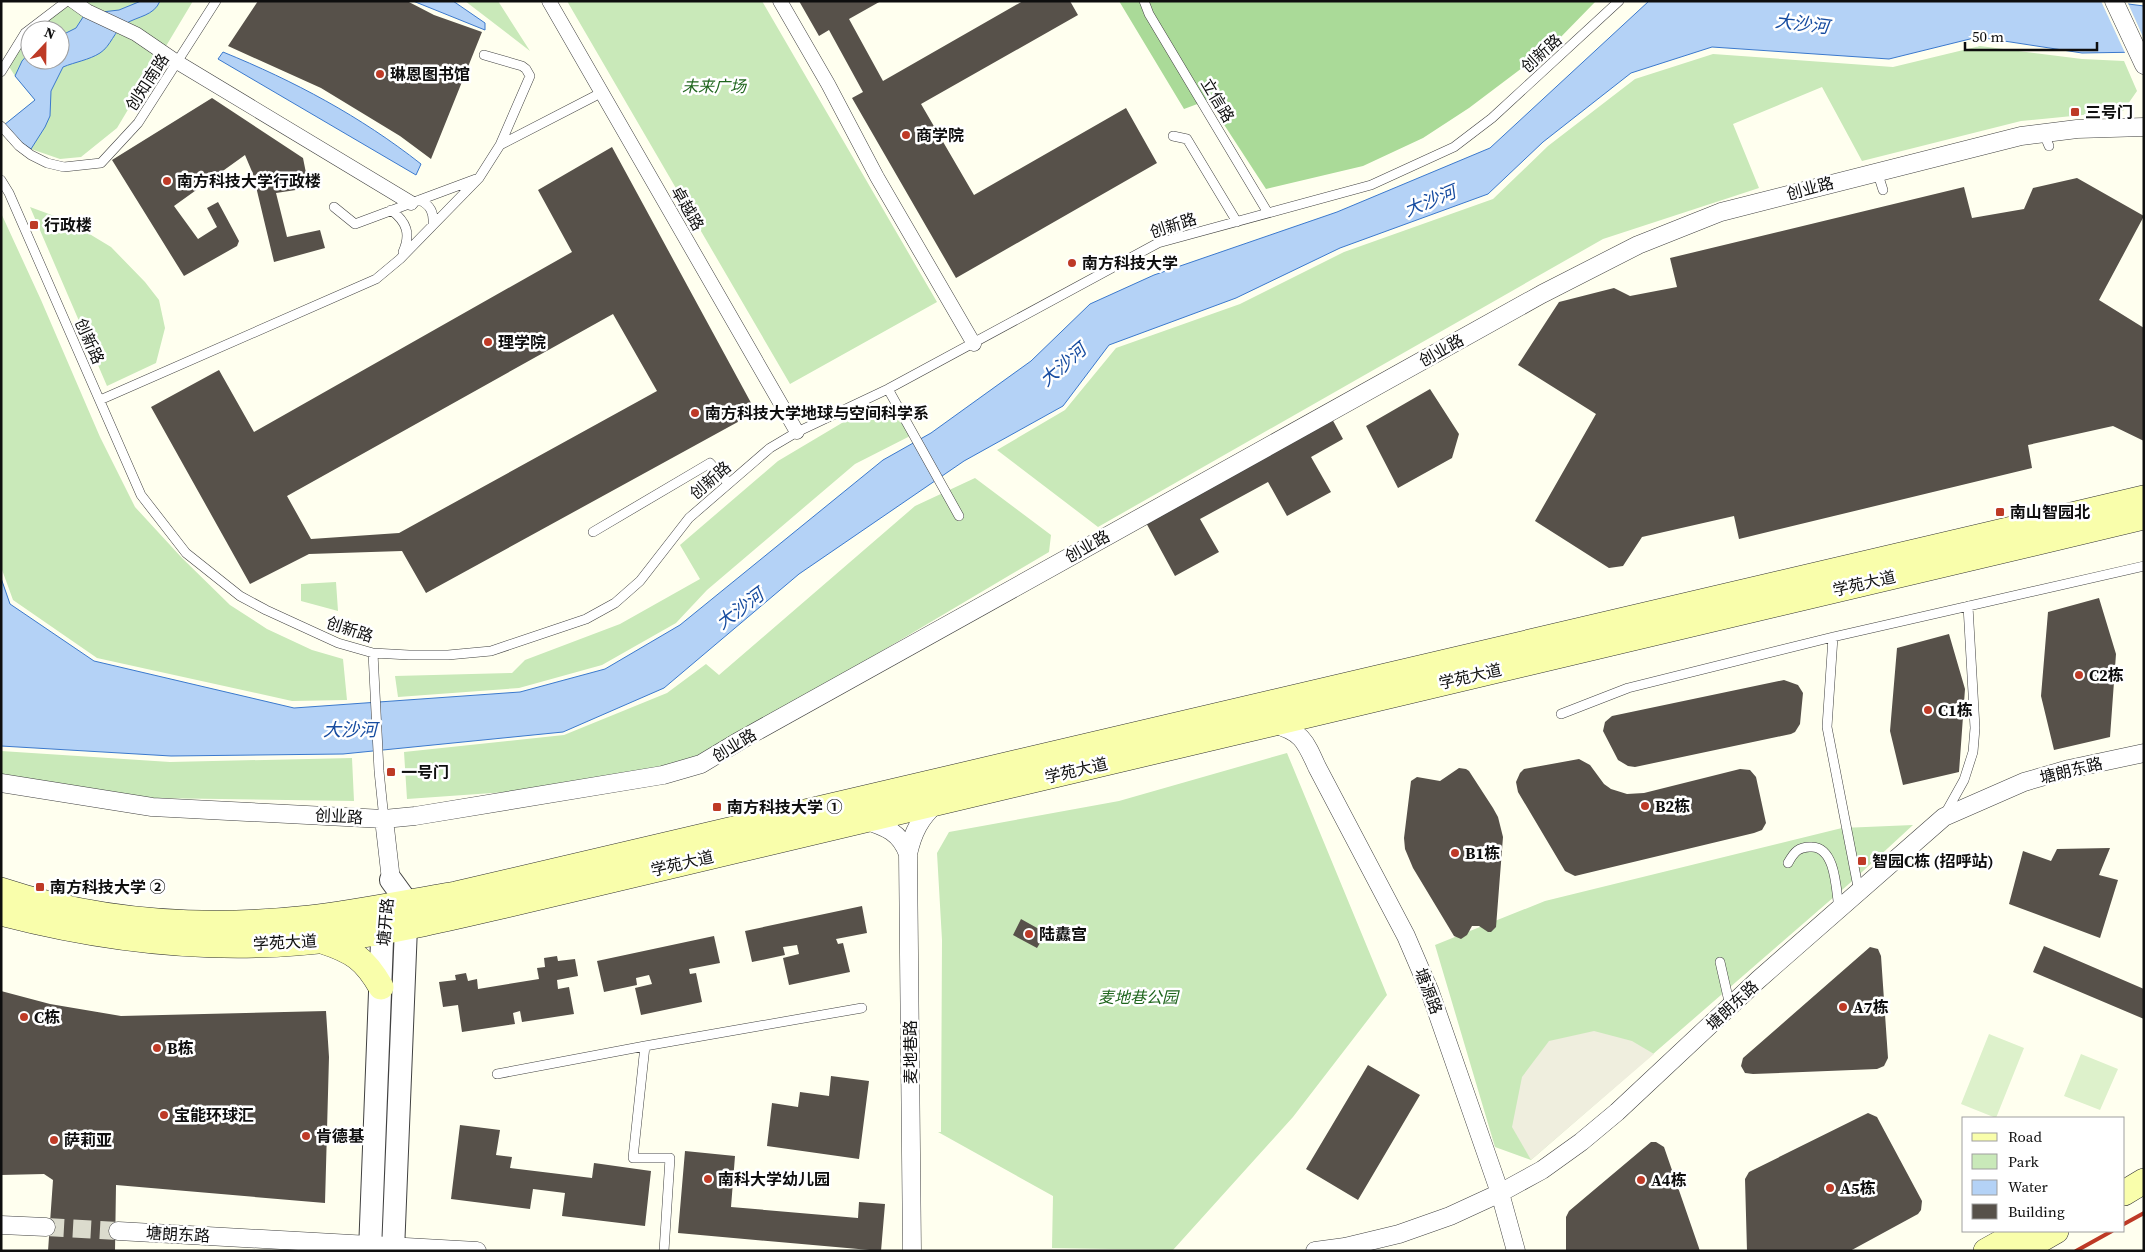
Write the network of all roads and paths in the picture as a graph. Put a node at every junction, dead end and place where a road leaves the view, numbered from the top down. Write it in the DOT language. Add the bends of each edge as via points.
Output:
graph roads {
  1 [pos="67,1"];
  2 [pos="74,1"];
  3 [pos="216,1"];
  4 [pos="549,1"];
  5 [pos="780,1"];
  6 [pos="1144,1"];
  7 [pos="1619,1"];
  8 [pos="2114,1"];
  9 [pos="484,55"];
  10 [pos="177,62"];
  11 [pos="2144,65"];
  12 [pos="1,72"];
  13 [pos="595,96"];
  14 [pos="2,127"];
  15 [pos="2144,127"];
  16 [pos="1173,136"];
  17 [pos="500,145"];
  18 [pos="1877,171"];
  19 [pos="479,178"];
  20 [pos="1,180"];
  21 [pos="1883,190"];
  22 [pos="415,202"];
  23 [pos="334,207"];
  24 [pos="391,210"];
  25 [pos="1268,213"];
  26 [pos="1237,222"];
  27 [pos="433,225"];
  28 [pos="400,259"];
  29 [pos="974,344"];
  30 [pos="888,389"];
  31 [pos="100,400"];
  32 [pos="797,432"];
  33 [pos="728,483"];
  34 [pos="2144,498"];
  35 [pos="959,516"];
  36 [pos="2144,517"];
  37 [pos="593,532"];
  38 [pos="2144,566"];
  39 [pos="1968,606"];
  40 [pos="1832,637"];
  41 [pos="373,653"];
  42 [pos="1320,712"];
  43 [pos="1561,714"];
  44 [pos="1271,723"];
  45 [pos="1308,745"];
  46 [pos="2144,753"];
  47 [pos="1,783"];
  48 [pos="939,802"];
  49 [pos="1944,817"];
  50 [pos="384,819"];
  51 [pos="864,820"];
  52 [pos="908,854"];
  53 [pos="1788,863"];
  54 [pos="391,880"];
  55 [pos="1,890"];
  56 [pos="1859,892"];
  57 [pos="1840,909"];
  58 [pos="1,913"];
  59 [pos="395,916"];
  60 [pos="320,941"];
  61 [pos="1720,962"];
  62 [pos="381,987"];
  63 [pos="1730,1006"];
  64 [pos="862,1008"];
  65 [pos="645,1046"];
  66 [pos="496,1074"];
  67 [pos="2144,1162"];
  68 [pos="2125,1172"];
  69 [pos="2144,1181"];
  70 [pos="2125,1191"];
  71 [pos="1500,1193"];
  72 [pos="1,1225"];
  73 [pos="46,1227"];
  74 [pos="118,1231"];
  75 [pos="2020,1232"];
  76 [pos="2054,1232"];
  77 [pos="370,1248"];
  78 [pos="393,1248"];
  79 [pos="477,1251"];
  80 [pos="664,1251"];
  81 [pos="912,1251"];
  82 [pos="1315,1251"];
  83 [pos="1516,1251"];
  84 [pos="1986,1251"];
  85 [pos="2021,1251"];
  1 -- 12 [label="lane" via="25,33"];
  2 -- 10 [label="street" via="87,11 129,30"];
  3 -- 10 [label="lane, 创知南路"];
  4 -- 32 [label="street, 卓越路"];
  5 -- 29 [label="street"];
  6 -- 25 [label="lane, 立信路"];
  7 -- 25 [label="lane, 创新路" via="1492,118 1454,147 1371,186"];
  8 -- 11 [label="street"];
  9 -- 17 [label="lane" via="522,66 530,76"];
  10 -- 14 [label="lane, 创知南路" via="138,123 101,162 64,167 47,163 18,146"];
  10 -- 22 [label="street"];
  13 -- 17 [label="lane"];
  15 -- 18 [label="street, 创业路" via="2100,128 2047,140 2021,136"];
  16 -- 26 [label="lane" via="1187,139"];
  17 -- 19 [label="lane"];
  18 -- 21 [label="lane"];
  18 -- 50 [label="street, 创业路" via="1722,212 1629,250 1542,294 1217,474 701,764 664,775 574,791"];
  19 -- 22 [label="lane"];
  19 -- 27 [label="lane"];
  20 -- 31 [label="lane, 创新路"];
  22 -- 24 [label="lane"];
  22 -- 27 [label="lane" via="427,204 433,212"];
  23 -- 24 [label="lane" via="355,224"];
  24 -- 28 [label="lane" via="403,220 407,230 407,243"];
  25 -- 26 [label="lane, 创新路"];
  26 -- 29 [label="lane, 创新路" via="1158,243"];
  27 -- 28 [label="lane"];
  28 -- 31 [label="lane" via="376,279 350,292"];
  29 -- 30 [label="lane, 创新路"];
  30 -- 32 [label="lane, 创新路"];
  30 -- 35 [label="lane"];
  31 -- 41 [label="lane, 创新路" via="141,496 186,553 240,596 266,610 338,644"];
  32 -- 33 [label="lane, 创新路" via="770,448"];
  33 -- 37 [label="lane" via="710,463"];
  33 -- 41 [label="lane, 创新路" via="690,518 640,582 615,603 586,619 491,651 448,655"];
  34 -- 59 [label="main road, 学苑大道" via="503,883"];
  36 -- 42 [label="main road, 学苑大道"];
  38 -- 39 [label="lane"];
  39 -- 40 [label="lane"];
  39 -- 49 [label="lane" via="1975,728 1973,752 1964,780"];
  40 -- 43 [label="lane" via="1628,688"];
  40 -- 56 [label="lane" via="1827,728"];
  41 -- 50 [label="lane"];
  42 -- 44 [label="main road, 学苑大道"];
  42 -- 45 [label="street" via="1310,727"];
  44 -- 45 [label="street, 塘源路" via="1294,731"];
  44 -- 48 [label="main road, 学苑大道"];
  45 -- 71 [label="street, 塘源路" via="1406,936 1430,992"];
  46 -- 49 [label="street, 塘朗东路" via="2024,782"];
  47 -- 50 [label="street, 创业路" via="152,807"];
  48 -- 51 [label="main road, 学苑大道"];
  48 -- 52 [label="street, 麦地巷路" via="918,824"];
  49 -- 56 [label="street, 塘朗东路"];
  50 -- 54 [label="street"];
  51 -- 52 [label="street" via="894,832 904,842"];
  51 -- 59 [label="main road, 学苑大道" via="502,906"];
  52 -- 81 [label="street, 麦地巷路"];
  53 -- 57 [label="lane" via="1795,851 1804,846 1820,847 1830,857"];
  54 -- 59 [label="street, 塘开路"];
  55 -- 59 [label="main road, 学苑大道" via="83,912 161,921"];
  56 -- 57 [label="street, 塘朗东路"];
  57 -- 63 [label="street, 塘朗东路"];
  58 -- 60 [label="main road, 学苑大道" via="86,932 159,941 219,945"];
  59 -- 60 [label="main road, 学苑大道"];
  59 -- 62 [label="street, 塘开路"];
  59 -- 78 [label="street, 塘开路"];
  60 -- 62 [label="main road" via="355,955 370,968"];
  61 -- 63 [label="lane"];
  62 -- 77 [label="street, 塘开路"];
  63 -- 71 [label="street, 塘朗东路" via="1581,1142 1542,1170"];
  64 -- 65 [label="lane"];
  65 -- 66 [label="lane"];
  65 -- 80 [label="lane" via="633,1158 670,1158"];
  67 -- 68 [label="main road"];
  69 -- 70 [label="main road"];
  71 -- 82 [label="street, 塘朗东路" via="1450,1216 1398,1234"];
  71 -- 83 [label="street, 塘源路"];
  72 -- 73 [label="street"];
  74 -- 77 [label="street, 塘朗东路"];
  75 -- 84 [label="main road"];
  76 -- 85 [label="main road"];
  77 -- 78 [label="street, 塘朗东路"];
  78 -- 79 [label="street, 塘朗东路"];
}
